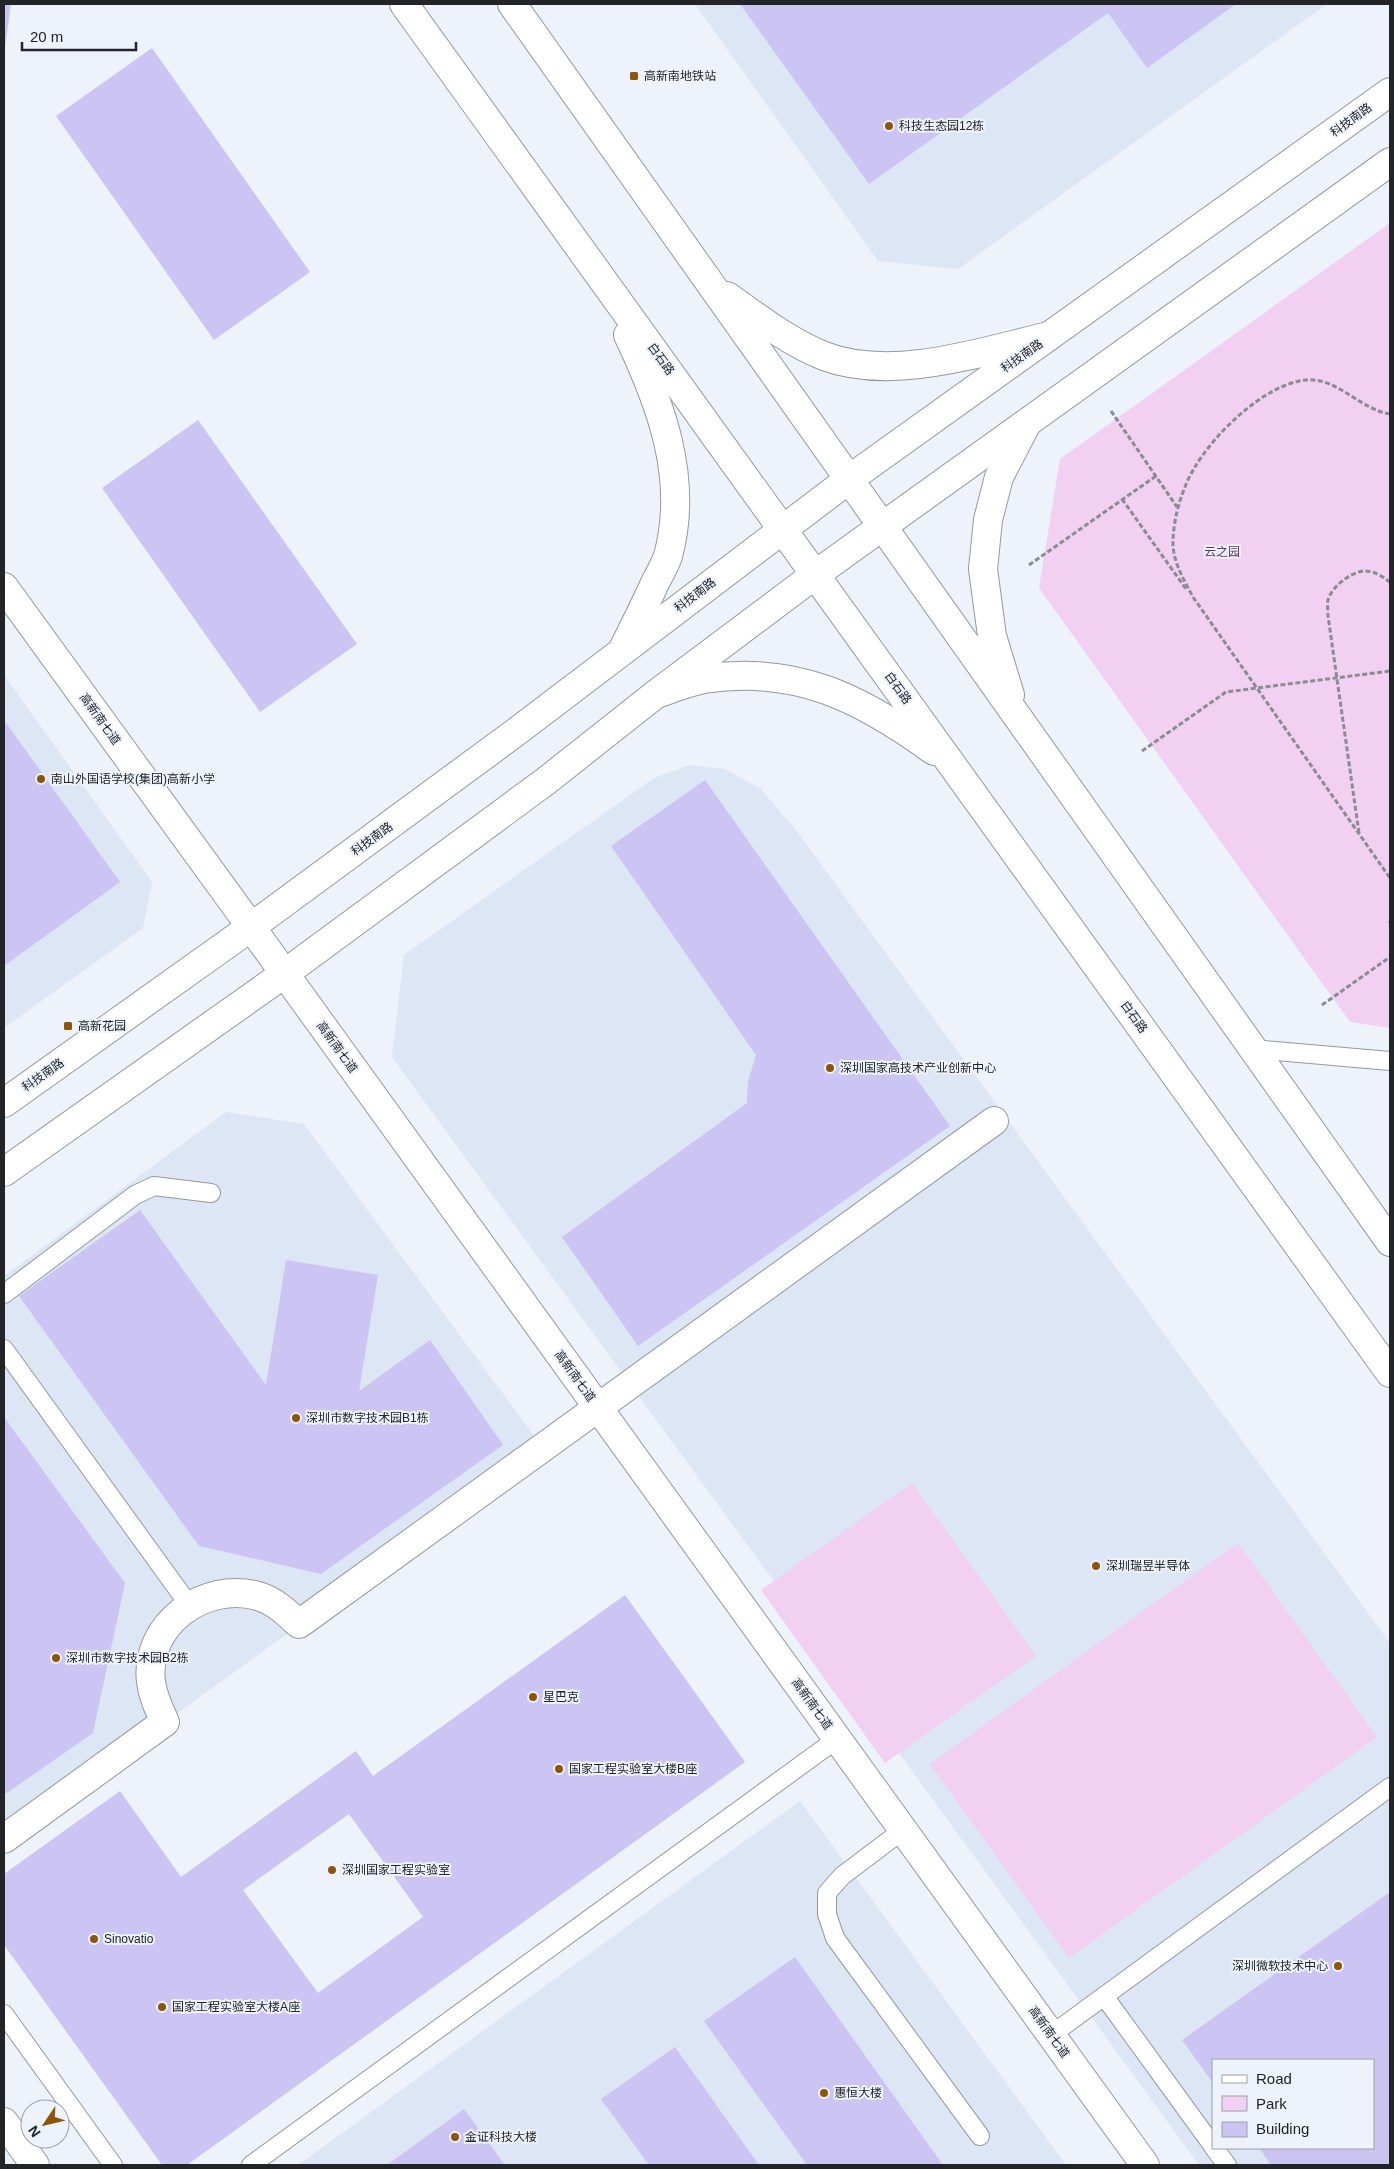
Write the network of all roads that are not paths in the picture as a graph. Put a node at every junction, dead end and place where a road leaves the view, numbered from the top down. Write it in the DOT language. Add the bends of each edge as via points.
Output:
graph roads {
  1 [pos="404,4"];
  2 [pos="512,4"];
  3 [pos="1390,92"];
  4 [pos="1390,162"];
  5 [pos="600,274"];
  6 [pos="712,286"];
  7 [pos="1049,336"];
  8 [pos="1027,423"];
  9 [pos="848,480"];
  10 [pos="882,527"];
  11 [pos="783,529"];
  12 [pos="816,574"];
  13 [pos="4,586"];
  14 [pos="623,649"];
  15 [pos="656,694"];
  16 [pos="1017,718"];
  17 [pos="953,765"];
  18 [pos="251,927"];
  19 [pos="284,974"];
  20 [pos="1253,1049"];
  21 [pos="1390,1061"];
  22 [pos="4,1103"];
  23 [pos="994,1122"];
  24 [pos="4,1172"];
  25 [pos="211,1193"];
  26 [pos="1390,1242"];
  27 [pos="4,1294"];
  28 [pos="4,1349"];
  29 [pos="1390,1374"];
  30 [pos="598,1408"];
  31 [pos="190,1605"];
  32 [pos="837,1739"];
  33 [pos="1390,1787"];
  34 [pos="903,1830"];
  35 [pos="4,1839"];
  36 [pos="1104,1996"];
  37 [pos="4,2014"];
  38 [pos="1051,2035"];
  39 [pos="4,2122"];
  40 [pos="980,2136"];
  41 [pos="1212,2144"];
  42 [pos="1215,2149"];
  43 [pos="35,2165"];
  44 [pos="114,2165"];
  45 [pos="251,2165"];
  46 [pos="1145,2165"];
  47 [pos="1227,2165"];
  1 -- 5 [label="main road, 白石路"];
  2 -- 6 [label="main road"];
  3 -- 7 [label="main road, 科技南路"];
  4 -- 8 [label="main road"];
  5 -- 11 [label="main road, 白石路"];
  5 -- 14 [label="main road" via="641,362 668,434 675,477 675,519 668,557"];
  6 -- 7 [label="main road" via="785,336 824,356 858,366 940,361"];
  6 -- 9 [label="main road"];
  7 -- 9 [label="main road, 科技南路"];
  8 -- 10 [label="main road"];
  8 -- 16 [label="main road" via="999,477 988,520 983,569 992,636"];
  9 -- 10 [label="main road"];
  9 -- 11 [label="main road, 科技南路"];
  10 -- 12 [label="main road"];
  10 -- 16 [label="main road"];
  11 -- 12 [label="main road, 白石路"];
  11 -- 14 [label="main road, 科技南路"];
  12 -- 15 [label="main road"];
  12 -- 17 [label="main road, 白石路"];
  13 -- 18 [label="main road, 高新南七道"];
  14 -- 18 [label="main road, 科技南路"];
  15 -- 17 [label="main road" via="701,680 743,675 814,685 853,699 901,727"];
  15 -- 19 [label="main road" via="546,781"];
  16 -- 20 [label="main road"];
  17 -- 29 [label="main road, 白石路"];
  18 -- 19 [label="main road, 高新南七道"];
  18 -- 22 [label="main road, 科技南路"];
  19 -- 24 [label="main road"];
  19 -- 30 [label="main road, 高新南七道"];
  20 -- 21 [label="lane"];
  20 -- 26 [label="main road"];
  23 -- 30 [label="main road"];
  25 -- 27 [label="lane" via="154,1186 135,1195"];
  28 -- 31 [label="lane"];
  30 -- 31 [label="main road" via="299,1624 281,1607 260,1596 236,1592 212,1595"];
  30 -- 32 [label="main road, 高新南七道"];
  31 -- 35 [label="main road" via="172,1619 152,1658 155,1702 165,1722"];
  32 -- 34 [label="main road, 高新南七道"];
  32 -- 45 [label="lane"];
  33 -- 36 [label="lane"];
  34 -- 38 [label="main road, 高新南七道"];
  34 -- 40 [label="lane" via="842,1876 827,1893 826,1914 835,1938"];
  36 -- 38 [label="lane"];
  36 -- 41 [label="lane"];
  37 -- 44 [label="lane"];
  38 -- 46 [label="main road, 高新南七道"];
  39 -- 43 [label="main road"];
  42 -- 47 [label="lane"];
}
